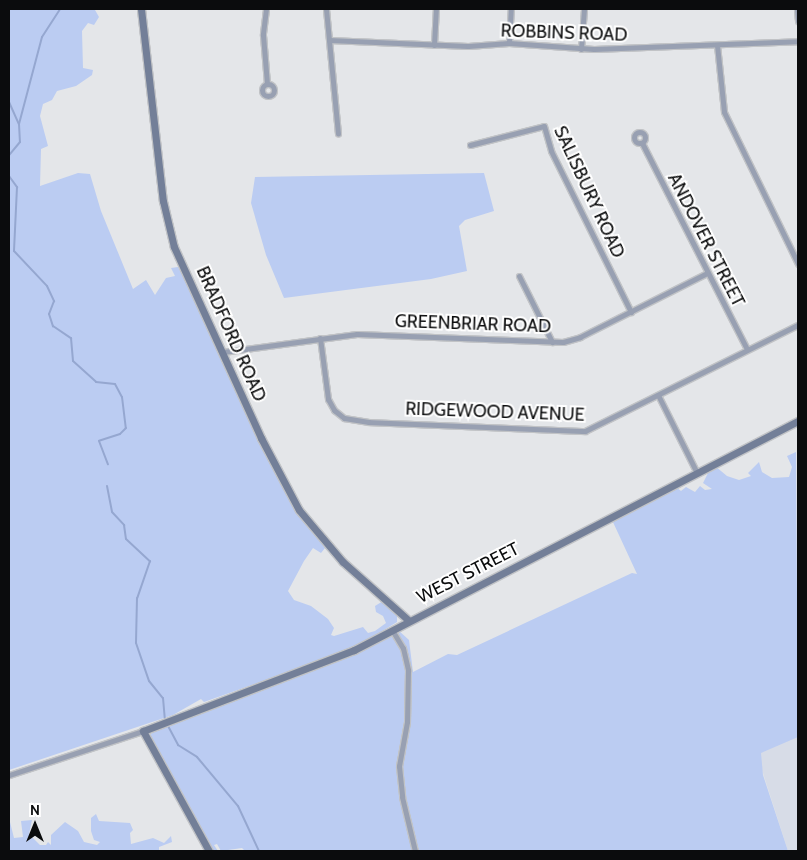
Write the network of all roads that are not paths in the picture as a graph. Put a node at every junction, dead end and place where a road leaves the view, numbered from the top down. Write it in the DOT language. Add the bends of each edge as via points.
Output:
graph roads {
  1 [pos="141,9"];
  2 [pos="266,9"];
  3 [pos="326,9"];
  4 [pos="436,9"];
  5 [pos="511,9"];
  6 [pos="584,9"];
  7 [pos="797,9"];
  8 [pos="798,21"];
  9 [pos="328,40"];
  10 [pos="798,41"];
  11 [pos="509,43"];
  12 [pos="434,45"];
  13 [pos="717,45"];
  14 [pos="581,49"];
  15 [pos="268,84"];
  16 [pos="338,133"];
  17 [pos="642,143"];
  18 [pos="470,145"];
  19 [pos="798,264"];
  20 [pos="707,273"];
  21 [pos="519,276"];
  22 [pos="631,312"];
  23 [pos="798,324"];
  24 [pos="320,338"];
  25 [pos="552,342"];
  26 [pos="747,349"];
  27 [pos="223,352"];
  28 [pos="658,395"];
  29 [pos="798,421"];
  30 [pos="697,473"];
  31 [pos="408,620"];
  32 [pos="392,630"];
  33 [pos="143,731"];
  34 [pos="9,775"];
  35 [pos="209,851"];
  36 [pos="415,851"];
  1 -- 27 [label="street, BRADFORD ROAD" via="167,224"];
  2 -- 15 [label="street" via="263,35"];
  3 -- 9 [label="street"];
  4 -- 12 [label="street"];
  5 -- 11 [label="street"];
  6 -- 14 [label="street"];
  7 -- 8 [label="street"];
  9 -- 12 [label="street, ROBBINS ROAD"];
  9 -- 16 [label="street"];
  10 -- 13 [label="street, ROBBINS ROAD"];
  11 -- 12 [label="street, ROBBINS ROAD"];
  11 -- 14 [label="street, ROBBINS ROAD"];
  13 -- 14 [label="street, ROBBINS ROAD"];
  13 -- 19 [label="street" via="724,112"];
  17 -- 20 [label="street, ANDOVER STREET"];
  18 -- 22 [label="street, SALISBURY ROAD" via="544,126 551,151"];
  20 -- 22 [label="street, GREENBRIAR ROAD"];
  20 -- 26 [label="street, ANDOVER STREET"];
  21 -- 25 [label="street"];
  22 -- 25 [label="street, GREENBRIAR ROAD" via="580,337"];
  23 -- 26 [label="street, RIDGEWOOD AVENUE"];
  24 -- 25 [label="street, GREENBRIAR ROAD" via="371,334"];
  24 -- 27 [label="street, GREENBRIAR ROAD"];
  24 -- 28 [label="street, RIDGEWOOD AVENUE" via="330,406 339,415 359,421 585,431"];
  26 -- 28 [label="street, RIDGEWOOD AVENUE"];
  27 -- 31 [label="street, BRADFORD ROAD" via="261,438 299,510 336,555"];
  28 -- 30 [label="street"];
  29 -- 30 [label="street, WEST STREET"];
  30 -- 31 [label="street, WEST STREET"];
  31 -- 32 [label="street, WEST STREET"];
  32 -- 33 [label="street, WEST STREET" via="337,658"];
  32 -- 36 [label="street" via="402,648 408,670 407,722 399,766 402,797"];
  33 -- 34 [label="street"];
  33 -- 35 [label="street"];
}
